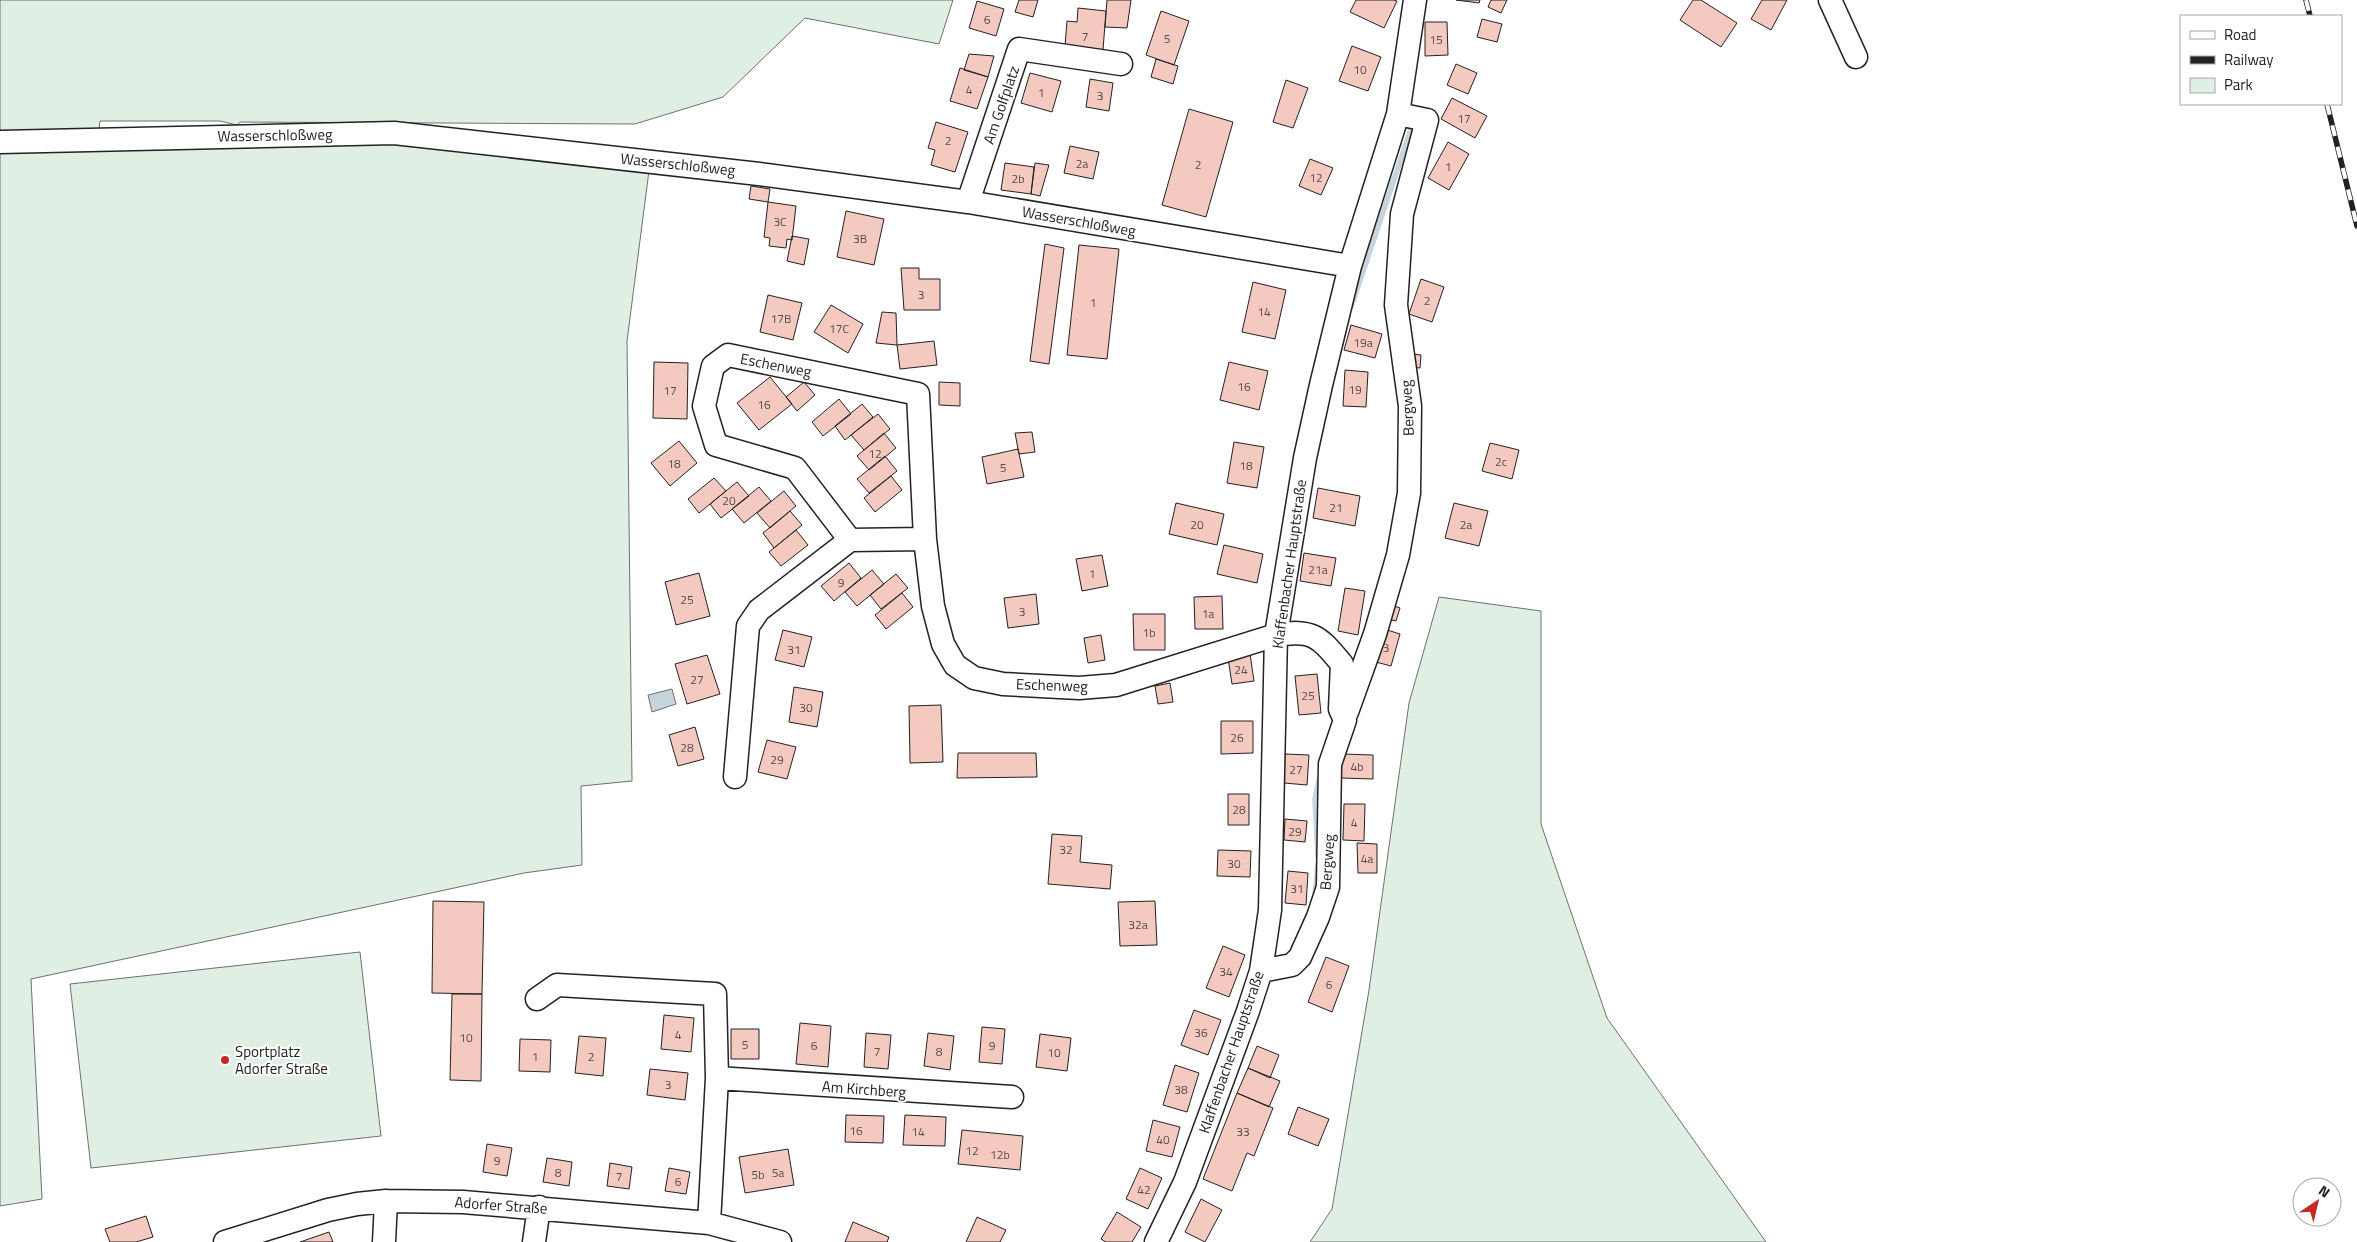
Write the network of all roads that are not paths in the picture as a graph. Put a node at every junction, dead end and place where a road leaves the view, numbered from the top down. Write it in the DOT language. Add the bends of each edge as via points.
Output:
graph roads {
  1 [pos="1415,0"];
  2 [pos="1830,0"];
  3 [pos="1856,57"];
  4 [pos="1121,64"];
  5 [pos="1398,114"];
  6 [pos="0,142"];
  7 [pos="968,202"];
  8 [pos="1350,266"];
  9 [pos="926,539"];
  10 [pos="850,540"];
  11 [pos="1287,633"];
  12 [pos="1345,720"];
  13 [pos="735,777"];
  14 [pos="1260,971"];
  15 [pos="536,999"];
  16 [pos="717,1078"];
  17 [pos="1012,1097"];
  18 [pos="386,1201"];
  19 [pos="539,1207"];
  20 [pos="709,1223"];
  21 [pos="225,1242"];
  22 [pos="384,1242"];
  23 [pos="534,1242"];
  24 [pos="780,1242"];
  25 [pos="1156,1242"];
  1 -- 5 [label="street, Klaffenbacher Hauptstraße"];
  2 -- 3 [label="street"];
  4 -- 7 [label="street, Am Golfplatz" via="1019,50"];
  5 -- 8 [label="street, Klaffenbacher Hauptstraße"];
  5 -- 12 [label="street, Bergweg" via="1427,120 1402,214 1396,305 1410,406 1410,493 1398,555"];
  6 -- 7 [label="street, Wasserschloßweg" via="394,133 759,174"];
  7 -- 8 [label="street, Wasserschloßweg"];
  8 -- 11 [label="street, Klaffenbacher Hauptstraße" via="1305,458"];
  9 -- 10 [label="street"];
  9 -- 10 [label="street, Eschenweg" via="918,394 728,355 713,366 704,406 716,445 795,468"];
  9 -- 11 [label="street, Eschenweg" via="933,606 943,644 955,665 974,678 1003,684 1079,688 1116,685"];
  10 -- 13 [label="street" via="759,610 748,626"];
  11 -- 12 [label="street, Bergweg" via="1322,640 1342,664 1340,710"];
  11 -- 14 [label="street, Klaffenbacher Hauptstraße" via="1270,910"];
  12 -- 14 [label="street, Bergweg" via="1330,764 1328,887 1318,917 1300,957 1292,965"];
  14 -- 25 [label="street, Klaffenbacher Hauptstraße" via="1186,1182"];
  15 -- 16 [label="street" via="557,985 715,994"];
  16 -- 17 [label="street, Am Kirchberg"];
  16 -- 20 [label="street"];
  18 -- 19 [label="street, Adorfer Straße"];
  18 -- 21 [label="street, Adorfer Straße" via="328,1210"];
  18 -- 22 [label="street"];
  19 -- 20 [label="street, Adorfer Straße"];
  19 -- 23 [label="street"];
  20 -- 24 [label="street, Adorfer Straße"];
}
